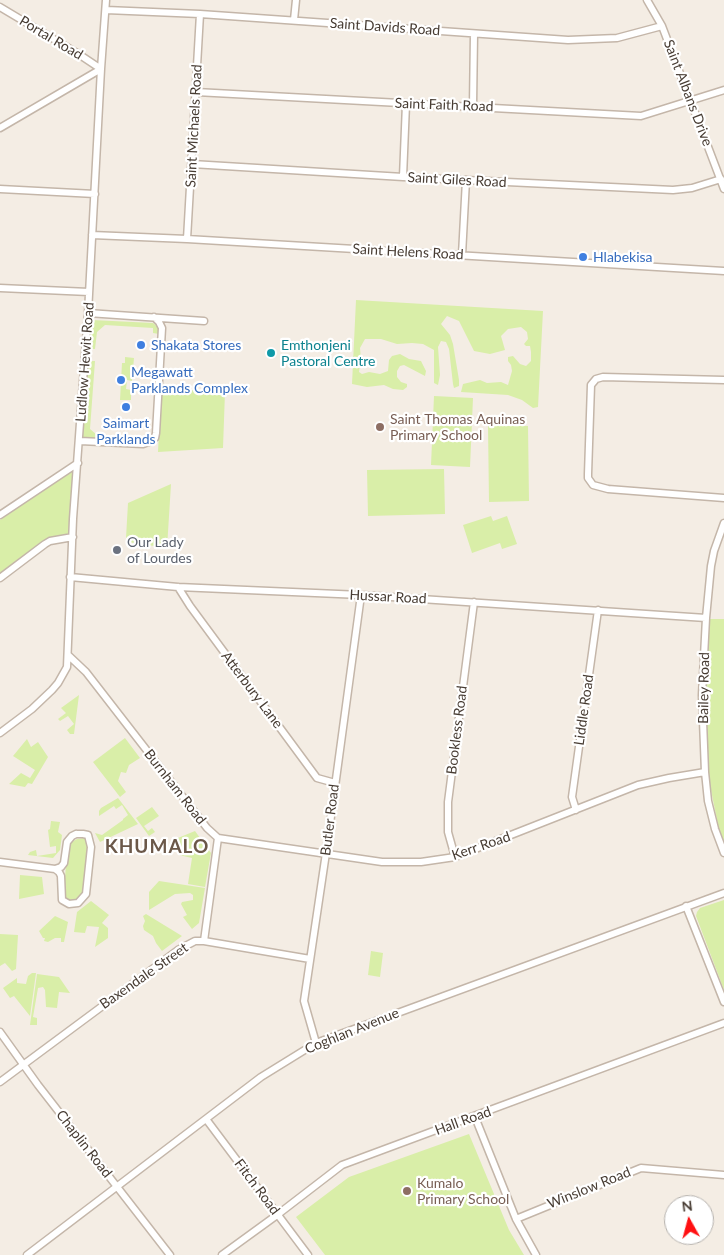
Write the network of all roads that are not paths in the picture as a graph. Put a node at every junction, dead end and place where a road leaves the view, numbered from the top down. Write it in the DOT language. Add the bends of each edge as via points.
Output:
graph roads {
  1 [pos="2,0"];
  2 [pos="106,0"];
  3 [pos="296,0"];
  4 [pos="647,0"];
  5 [pos="0,8"];
  6 [pos="106,10"];
  7 [pos="200,14"];
  8 [pos="294,20"];
  9 [pos="662,26"];
  10 [pos="474,34"];
  11 [pos="100,69"];
  12 [pos="724,90"];
  13 [pos="196,92"];
  14 [pos="690,101"];
  15 [pos="406,104"];
  16 [pos="473,106"];
  17 [pos="0,128"];
  18 [pos="192,164"];
  19 [pos="403,177"];
  20 [pos="720,179"];
  21 [pos="466,180"];
  22 [pos="0,189"];
  23 [pos="724,189"];
  24 [pos="94,194"];
  25 [pos="92,235"];
  26 [pos="187,239"];
  27 [pos="462,255"];
  28 [pos="724,271"];
  29 [pos="0,288"];
  30 [pos="89,292"];
  31 [pos="88,313"];
  32 [pos="154,318"];
  33 [pos="204,321"];
  34 [pos="724,380"];
  35 [pos="80,441"];
  36 [pos="78,463"];
  37 [pos="724,498"];
  38 [pos="0,515"];
  39 [pos="724,522"];
  40 [pos="72,537"];
  41 [pos="70,577"];
  42 [pos="0,578"];
  43 [pos="178,587"];
  44 [pos="361,595"];
  45 [pos="474,602"];
  46 [pos="598,610"];
  47 [pos="706,618"];
  48 [pos="68,655"];
  49 [pos="0,732"];
  50 [pos="705,772"];
  51 [pos="335,783"];
  52 [pos="576,810"];
  53 [pos="218,838"];
  54 [pos="724,852"];
  55 [pos="326,854"];
  56 [pos="455,857"];
  57 [pos="0,862"];
  58 [pos="55,869"];
  59 [pos="724,893"];
  60 [pos="686,906"];
  61 [pos="204,940"];
  62 [pos="310,959"];
  63 [pos="724,1002"];
  64 [pos="724,1023"];
  65 [pos="0,1032"];
  66 [pos="316,1043"];
  67 [pos="23,1064"];
  68 [pos="0,1082"];
  69 [pos="475,1117"];
  70 [pos="206,1119"];
  71 [pos="724,1175"];
  72 [pos="118,1186"];
  73 [pos="277,1215"];
  74 [pos="516,1219"];
  75 [pos="27,1255"];
  76 [pos="170,1255"];
  77 [pos="222,1255"];
  78 [pos="308,1255"];
  79 [pos="536,1255"];
  1 -- 5 [label="street"];
  2 -- 6 [label="street, Ludlow Hewit Road"];
  3 -- 8 [label="street"];
  4 -- 9 [label="street, Saint Albans Drive"];
  5 -- 11 [label="street, Portal Road"];
  6 -- 7 [label="street, Saint Davids Road"];
  6 -- 11 [label="street, Ludlow Hewit Road"];
  7 -- 8 [label="street, Saint Davids Road"];
  7 -- 13 [label="street, Saint Michaels Road"];
  8 -- 10 [label="street, Saint Davids Road"];
  9 -- 10 [label="street, Saint Davids Road" via="603,39"];
  9 -- 14 [label="street, Saint Albans Drive"];
  10 -- 16 [label="street"];
  11 -- 17 [label="street"];
  11 -- 24 [label="street, Ludlow Hewit Road"];
  12 -- 14 [label="street, Saint Faith Road"];
  13 -- 15 [label="street, Saint Faith Road"];
  13 -- 18 [label="street, Saint Michaels Road"];
  14 -- 16 [label="street, Saint Faith Road" via="641,116"];
  14 -- 20 [label="street, Saint Albans Drive"];
  15 -- 16 [label="street, Saint Faith Road"];
  15 -- 19 [label="street"];
  18 -- 19 [label="street, Saint Giles Road"];
  18 -- 26 [label="street, Saint Michaels Road"];
  19 -- 21 [label="street, Saint Giles Road"];
  20 -- 21 [label="street, Saint Giles Road" via="674,190"];
  20 -- 23 [label="street, Saint Albans Drive"];
  21 -- 27 [label="street"];
  22 -- 24 [label="street"];
  24 -- 25 [label="street, Ludlow Hewit Road"];
  25 -- 26 [label="street, Saint Helens Road"];
  25 -- 30 [label="street, Ludlow Hewit Road"];
  26 -- 27 [label="street, Saint Helens Road"];
  27 -- 28 [label="street, Saint Helens Road"];
  29 -- 30 [label="street"];
  30 -- 31 [label="street, Ludlow Hewit Road"];
  31 -- 32 [label="street"];
  31 -- 35 [label="street, Ludlow Hewit Road"];
  32 -- 33 [label="street"];
  32 -- 35 [label="street" via="162,328 155,438 143,444"];
  34 -- 37 [label="street" via="596,379 591,385 588,478 593,485 608,490"];
  35 -- 36 [label="street, Ludlow Hewit Road"];
  36 -- 38 [label="street"];
  36 -- 40 [label="street, Ludlow Hewit Road"];
  39 -- 47 [label="street, Bailey Road" via="714,550"];
  40 -- 41 [label="street, Ludlow Hewit Road"];
  40 -- 42 [label="street" via="50,541"];
  41 -- 43 [label="street, Hussar Road"];
  41 -- 48 [label="street, Ludlow Hewit Road"];
  43 -- 44 [label="street, Hussar Road"];
  43 -- 51 [label="street, Atterbury Lane" via="317,778"];
  44 -- 45 [label="street, Hussar Road"];
  44 -- 51 [label="street, Butler Road"];
  45 -- 46 [label="street, Hussar Road"];
  45 -- 56 [label="street, Bookless Road" via="448,802 448,832"];
  46 -- 47 [label="street, Hussar Road"];
  46 -- 52 [label="street, Liddle Road" via="572,797"];
  47 -- 50 [label="street, Bailey Road" via="702,696"];
  48 -- 49 [label="street, Ludlow Hewit Road" via="58,684 32,709"];
  48 -- 53 [label="street, Burnham Road" via="86,672 206,828"];
  50 -- 52 [label="street, Kerr Road" via="652,781"];
  50 -- 54 [label="street, Bailey Road" via="712,816"];
  51 -- 55 [label="street, Butler Road"];
  52 -- 56 [label="street, Kerr Road"];
  53 -- 55 [label="street, Kerr Road"];
  53 -- 61 [label="street"];
  55 -- 56 [label="street, Kerr Road" via="399,863"];
  55 -- 62 [label="street, Butler Road"];
  57 -- 58 [label="street"];
  58 -- 58 [label="street" via="61,876 63,902 69,904 82,900 87,888 92,847 88,836 72,836 67,842 64,863"];
  59 -- 60 [label="street, Coghlan Avenue"];
  60 -- 63 [label="street"];
  60 -- 66 [label="street, Coghlan Avenue"];
  61 -- 62 [label="street, Baxendale Street"];
  61 -- 67 [label="street, Baxendale Street" via="178,950"];
  62 -- 66 [label="street, Butler Road" via="304,1001"];
  64 -- 69 [label="street, Hall Road"];
  65 -- 67 [label="street, Chaplin Road"];
  66 -- 70 [label="street, Coghlan Avenue" via="262,1077"];
  67 -- 68 [label="street, Baxendale Street"];
  67 -- 72 [label="street, Chaplin Road"];
  69 -- 73 [label="street, Hall Road" via="342,1165"];
  69 -- 74 [label="street"];
  70 -- 72 [label="street, Coghlan Avenue"];
  70 -- 73 [label="street, Fitch Road"];
  71 -- 74 [label="street, Winslow Road" via="642,1167"];
  72 -- 75 [label="street, Coghlan Avenue"];
  72 -- 76 [label="street, Chaplin Road"];
  73 -- 77 [label="street, Hall Road"];
  73 -- 78 [label="street, Fitch Road"];
  74 -- 79 [label="street"];
}
